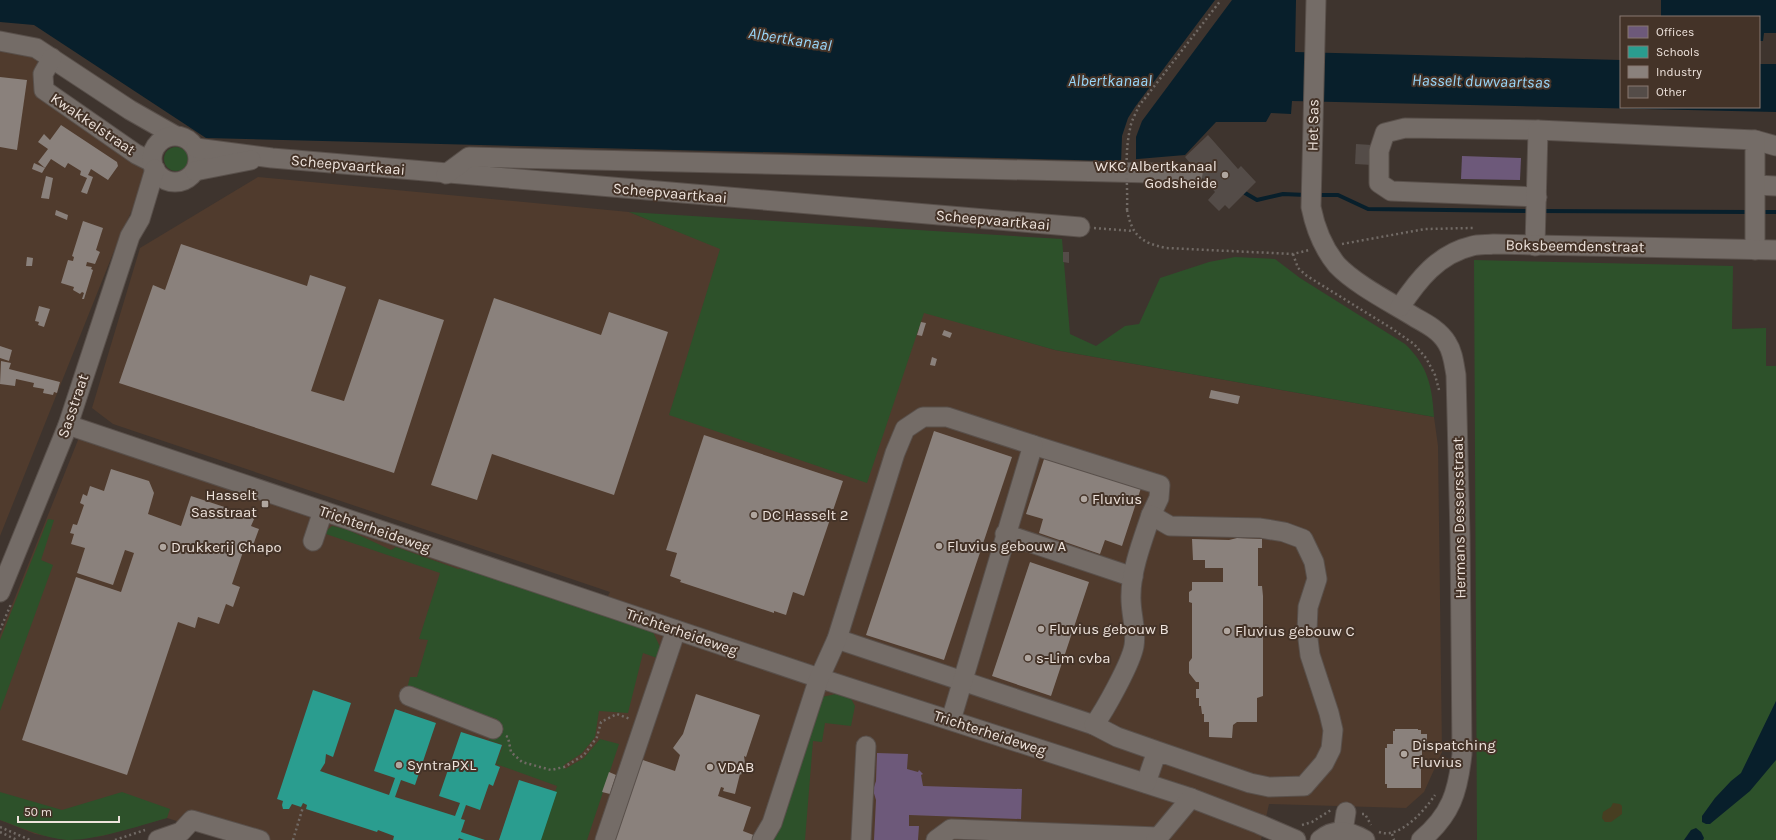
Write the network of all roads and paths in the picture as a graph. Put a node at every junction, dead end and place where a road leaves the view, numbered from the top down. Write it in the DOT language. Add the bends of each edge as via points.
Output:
graph roads {
  1 [pos="1221,0"];
  2 [pos="1316,0"];
  3 [pos="0,41"];
  4 [pos="52,58"];
  5 [pos="130,110"];
  6 [pos="1538,130"];
  7 [pos="174,135"];
  8 [pos="1756,140"];
  9 [pos="1776,146"];
  10 [pos="196,148"];
  11 [pos="261,157"];
  12 [pos="154,159"];
  13 [pos="195,171"];
  14 [pos="446,174"];
  15 [pos="1194,174"];
  16 [pos="174,182"];
  17 [pos="1756,185"];
  18 [pos="1776,186"];
  19 [pos="1537,197"];
  20 [pos="140,218"];
  21 [pos="1080,227"];
  22 [pos="1133,231"];
  23 [pos="1536,246"];
  24 [pos="1324,247"];
  25 [pos="1755,250"];
  26 [pos="1776,250"];
  27 [pos="1400,308"];
  28 [pos="1440,391"];
  29 [pos="68,425"];
  30 [pos="1033,445"];
  31 [pos="323,511"];
  32 [pos="1151,515"];
  33 [pos="1005,534"];
  34 [pos="313,541"];
  35 [pos="1133,577"];
  36 [pos="0,592"];
  37 [pos="676,630"];
  38 [pos="837,640"];
  39 [pos="819,678"];
  40 [pos="963,680"];
  41 [pos="409,696"];
  42 [pos="628,718"];
  43 [pos="951,720"];
  44 [pos="1094,725"];
  45 [pos="493,729"];
  46 [pos="866,746"];
  47 [pos="1157,751"];
  48 [pos="1146,783"];
  49 [pos="1437,793"];
  50 [pos="1191,798"];
  51 [pos="303,808"];
  52 [pos="1346,812"];
  53 [pos="0,827"];
  54 [pos="1296,831"];
  55 [pos="1343,831"];
  56 [pos="0,832"];
  57 [pos="1371,832"];
  58 [pos="1392,834"];
  59 [pos="1157,839"];
  60 [pos="17,840"];
  61 [pos="30,840"];
  62 [pos="158,840"];
  63 [pos="260,840"];
  64 [pos="293,840"];
  65 [pos="605,840"];
  66 [pos="762,840"];
  67 [pos="861,840"];
  68 [pos="936,840"];
  69 [pos="1320,840"];
  70 [pos="1394,840"];
  71 [pos="1421,840"];
  1 -- 22 [label="path, bridge" via="1139,106 1130,128 1128,210"];
  2 -- 24 [label="street, Het Sas" via="1311,207"];
  3 -- 4 [label="street" via="36,48"];
  4 -- 5 [label="street"];
  4 -- 12 [label="street, Kwakkelstraat" via="43,74 44,90 136,154"];
  5 -- 7 [label="street"];
  5 -- 12 [label="street"];
  6 -- 8 [label="street"];
  6 -- 19 [label="street"];
  6 -- 19 [label="street" via="1405,128 1385,133 1379,151 1379,183 1391,191"];
  7 -- 10 [label="street" via="187,139"];
  7 -- 12 [label="street" via="163,139"];
  8 -- 9 [label="street"];
  8 -- 17 [label="street"];
  10 -- 11 [label="street, Scheepvaartkaai"];
  10 -- 13 [label="street" via="199,156"];
  11 -- 13 [label="street, Scheepvaartkaai"];
  11 -- 14 [label="street, Scheepvaartkaai"];
  12 -- 16 [label="street" via="163,179"];
  12 -- 20 [label="street, Sasstraat"];
  13 -- 16 [label="street" via="189,178"];
  14 -- 15 [label="street" via="469,157"];
  14 -- 21 [label="street, Scheepvaartkaai"];
  16 -- 20 [label="street, Sasstraat"];
  17 -- 18 [label="street"];
  17 -- 25 [label="street"];
  19 -- 23 [label="street"];
  20 -- 29 [label="street, Sasstraat" via="130,236"];
  21 -- 22 [label="path"];
  22 -- 28 [label="path" via="1150,244 1166,248 1292,254 1298,268 1307,276 1414,344 1426,358"];
  23 -- 25 [label="street, Boksbeemdenstraat"];
  23 -- 27 [label="street, Boksbeemdenstraat" via="1494,244 1472,246 1454,252 1433,265 1417,282"];
  24 -- 27 [label="street, Hermans Dessersstraat" via="1337,265 1354,279"];
  25 -- 26 [label="street, Boksbeemdenstraat"];
  27 -- 71 [label="street, Hermans Dessersstraat" via="1434,329 1446,342 1453,358 1456,375 1462,754 1460,780 1452,803 1439,822"];
  29 -- 31 [label="street, Trichterheideweg"];
  29 -- 36 [label="street, Sasstraat"];
  30 -- 32 [label="street" via="1160,485 1159,498"];
  30 -- 33 [label="street"];
  30 -- 38 [label="street" via="947,417 923,417 905,429 895,452"];
  31 -- 34 [label="street"];
  31 -- 37 [label="street, Trichterheideweg"];
  32 -- 35 [label="street"];
  32 -- 47 [label="street" via="1170,526 1260,528 1284,532 1303,539 1314,562 1317,579 1308,607 1310,656 1333,730 1331,749 1324,763 1304,786 1250,783"];
  33 -- 35 [label="street"];
  33 -- 40 [label="street"];
  35 -- 44 [label="street" via="1131,595 1134,647"];
  37 -- 39 [label="street, Trichterheideweg"];
  37 -- 65 [label="street"];
  38 -- 39 [label="street"];
  38 -- 40 [label="street"];
  39 -- 43 [label="street, Trichterheideweg"];
  39 -- 66 [label="street" via="772,823"];
  40 -- 43 [label="street"];
  40 -- 44 [label="street"];
  41 -- 45 [label="street"];
  42 -- 45 [label="path" via="617,714 601,722 597,737 584,755 564,767 551,770 522,762 511,752 508,737"];
  43 -- 48 [label="street, Trichterheideweg"];
  44 -- 47 [label="street"];
  46 -- 67 [label="street"];
  47 -- 48 [label="street"];
  48 -- 50 [label="street, Trichterheideweg"];
  49 -- 58 [label="path" via="1426,809 1411,823"];
  50 -- 54 [label="street, Trichterheideweg" via="1259,824"];
  50 -- 59 [label="street"];
  51 -- 64 [label="path"];
  52 -- 54 [label="path" via="1330,810 1312,822 1301,825"];
  52 -- 55 [label="street"];
  52 -- 57 [label="path" via="1365,814"];
  53 -- 61 [label="path"];
  55 -- 57 [label="street" via="1355,834"];
  55 -- 69 [label="street" via="1331,833"];
  56 -- 60 [label="path"];
  57 -- 58 [label="path"];
  58 -- 70 [label="path"];
  59 -- 68 [label="street" via="951,829"];
  62 -- 63 [label="street" via="181,832 192,820"];
}
